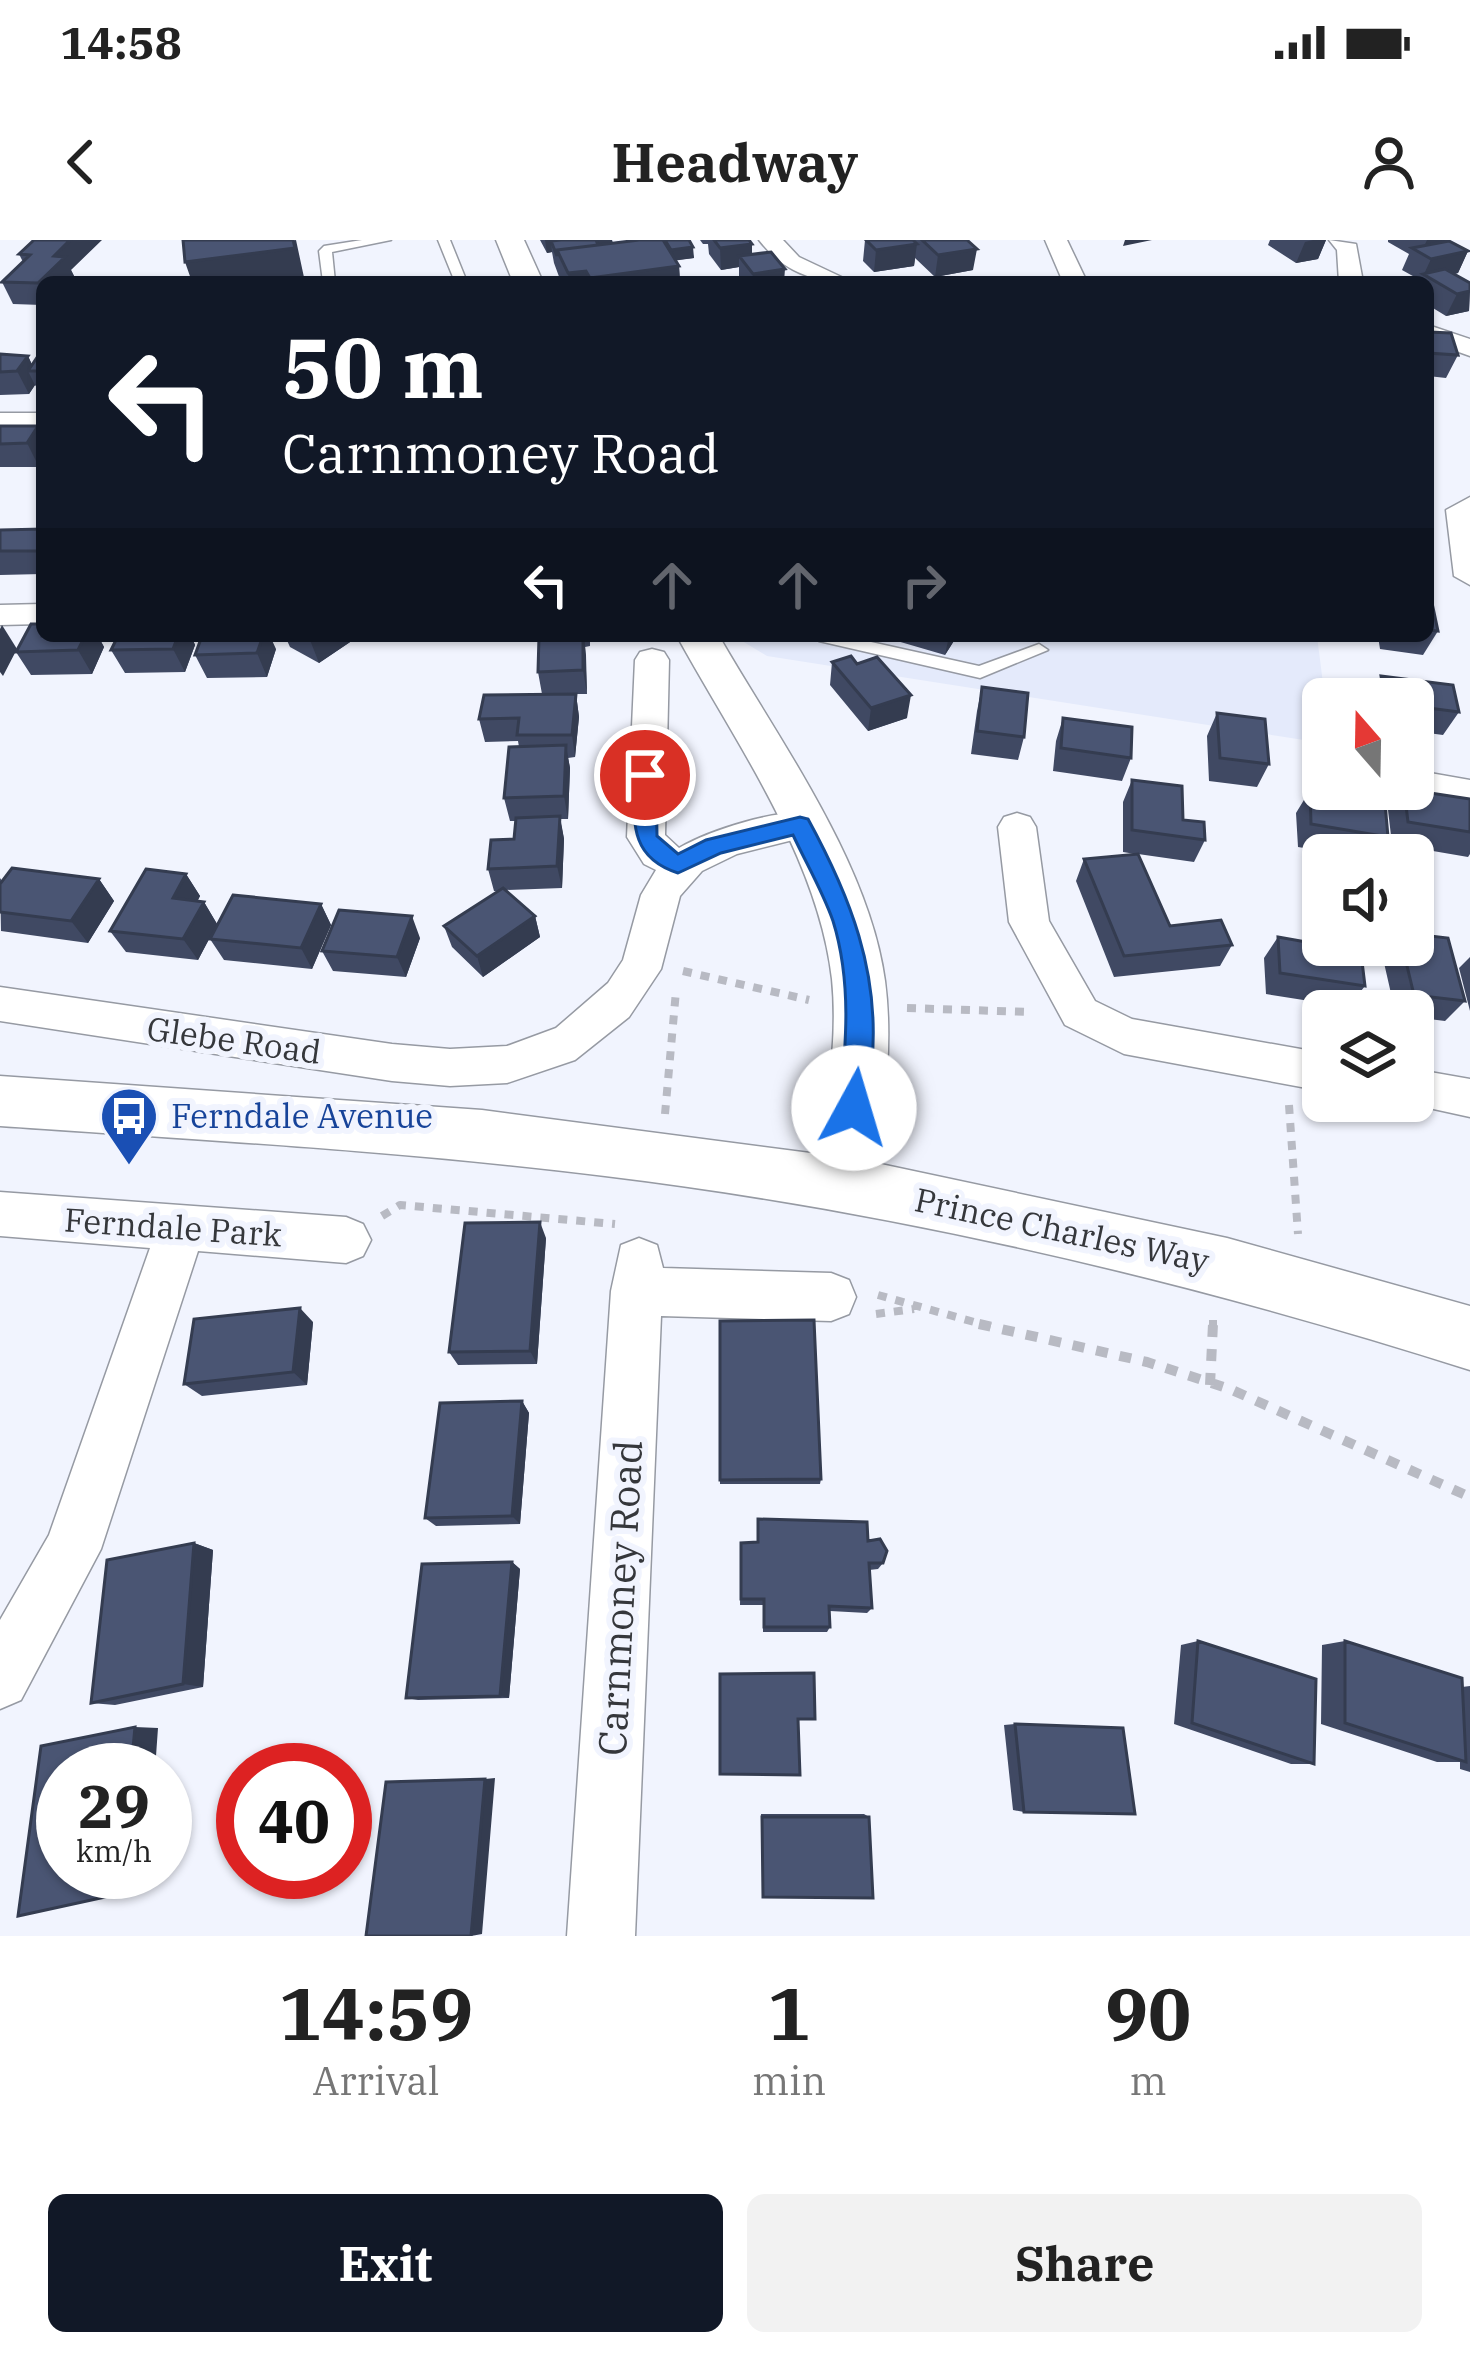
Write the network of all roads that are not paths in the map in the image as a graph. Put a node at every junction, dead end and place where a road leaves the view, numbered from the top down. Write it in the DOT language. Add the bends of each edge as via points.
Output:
graph roads {
  1 [pos="385,240"];
  2 [pos="444,240"];
  3 [pos="510,240"];
  4 [pos="770,240"];
  5 [pos="1056,240"];
  6 [pos="1340,240"];
  7 [pos="328,276"];
  8 [pos="459,276"];
  9 [pos="525,276"];
  10 [pos="825,276"];
  11 [pos="1073,276"];
  12 [pos="1350,276"];
  13 [pos="1434,335"];
  14 [pos="1470,349"];
  15 [pos="36,421"];
  16 [pos="0,422"];
  17 [pos="1470,506"];
  18 [pos="1470,576"];
  19 [pos="36,614"];
  20 [pos="0,615"];
  21 [pos="701,642"];
  22 [pos="847,642"];
  23 [pos="1039,650"];
  24 [pos="652,660"];
  25 [pos="1434,787"];
  26 [pos="1470,793"];
  27 [pos="800,825"];
  28 [pos="1017,826"];
  29 [pos="678,864"];
  30 [pos="0,1004"];
  31 [pos="1302,1068"];
  32 [pos="1434,1092"];
  33 [pos="1470,1098"];
  34 [pos="0,1102"];
  35 [pos="844,1185"];
  36 [pos="0,1214"];
  37 [pos="181,1228"];
  38 [pos="346,1240"];
  39 [pos="852,1295"];
  40 [pos="1470,1338"];
  41 [pos="0,1679"];
  42 [pos="602,1936"];
  1 -- 7 [label="lane" via="328,249"];
  2 -- 8 [label="lane"];
  3 -- 9 [label="street"];
  4 -- 10 [label="street" via="791,262"];
  5 -- 11 [label="street"];
  6 -- 12 [label="street"];
  13 -- 14 [label="street"];
  15 -- 16 [label="street"];
  17 -- 18 [label="street" via="1461,510"];
  19 -- 20 [label="street"];
  21 -- 27 [label="street"];
  22 -- 23 [label="lane" via="980,671"];
  24 -- 29 [label="street" via="646,837"];
  25 -- 26 [label="street"];
  27 -- 29 [label="street" via="714,846"];
  27 -- 35 [label="street" via="844,919 858,975 860,1040"];
  28 -- 31 [label="street" via="1029,922 1080,1013 1124,1036"];
  29 -- 30 [label="street, Glebe Road" via="661,888 646,961 623,996 586,1031 536,1058 469,1069"];
  32 -- 33 [label="street"];
  34 -- 35 [label="street, Prince Charles Way" via="460,1134"];
  35 -- 40 [label="street, Prince Charles Way" via="1022,1216 1301,1283"];
  36 -- 37 [label="street, Ferndale Park"];
  37 -- 38 [label="street, Ferndale Park"];
  37 -- 41 [label="street" via="72,1549"];
  39 -- 42 [label="street, Carnmoney Road" via="633,1259"];
}
